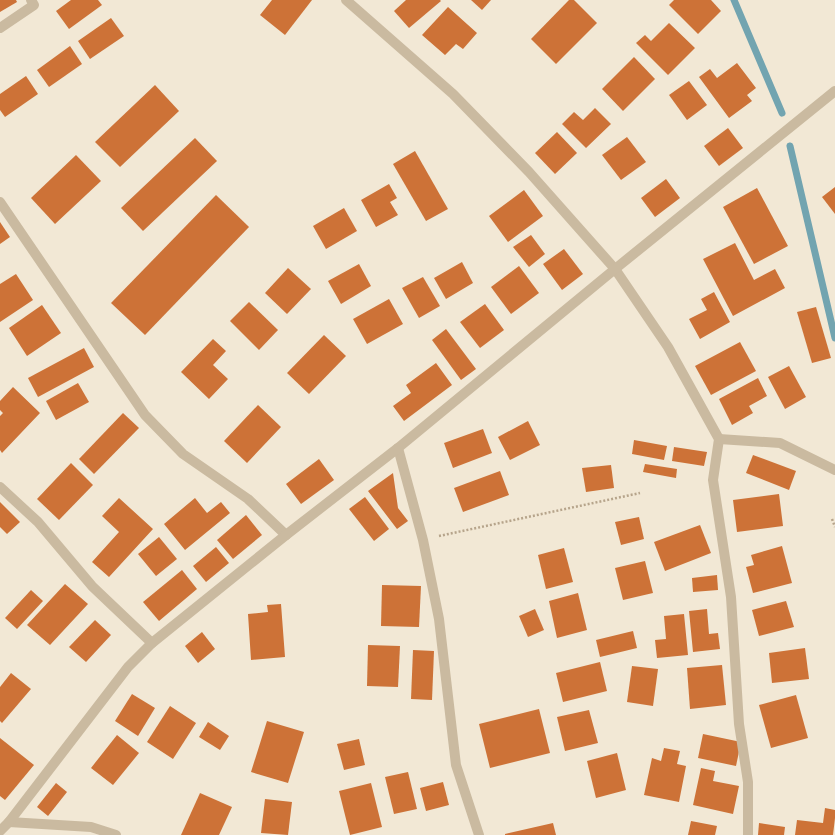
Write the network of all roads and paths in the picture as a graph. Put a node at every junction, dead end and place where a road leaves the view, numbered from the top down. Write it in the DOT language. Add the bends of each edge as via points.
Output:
graph roads {
  1 [pos="31,0"];
  2 [pos="346,0"];
  3 [pos="0,28"];
  4 [pos="835,91"];
  5 [pos="0,202"];
  6 [pos="615,269"];
  7 [pos="719,438"];
  8 [pos="398,448"];
  9 [pos="835,470"];
  10 [pos="0,487"];
  11 [pos="640,493"];
  12 [pos="832,518"];
  13 [pos="835,527"];
  14 [pos="286,535"];
  15 [pos="423,540"];
  16 [pos="152,644"];
  17 [pos="9,822"];
  18 [pos="0,831"];
  19 [pos="116,835"];
  20 [pos="479,835"];
  21 [pos="748,835"];
  1 -- 3 [label="street" via="34,5"];
  2 -- 6 [label="street" via="453,94 529,172"];
  4 -- 6 [label="street"];
  5 -- 14 [label="street" via="145,415 183,454 248,499"];
  6 -- 7 [label="street" via="668,347"];
  6 -- 8 [label="street"];
  7 -- 9 [label="street" via="780,443"];
  7 -- 21 [label="street" via="713,480 731,597 739,724 748,782"];
  8 -- 14 [label="street"];
  8 -- 15 [label="street"];
  10 -- 16 [label="street" via="38,522 92,586"];
  11 -- 15 [label="path"];
  12 -- 13 [label="path"];
  14 -- 16 [label="street"];
  15 -- 20 [label="street" via="438,619 456,766"];
  16 -- 17 [label="street" via="128,668"];
  17 -- 18 [label="street"];
  17 -- 19 [label="street" via="92,827"];
}
